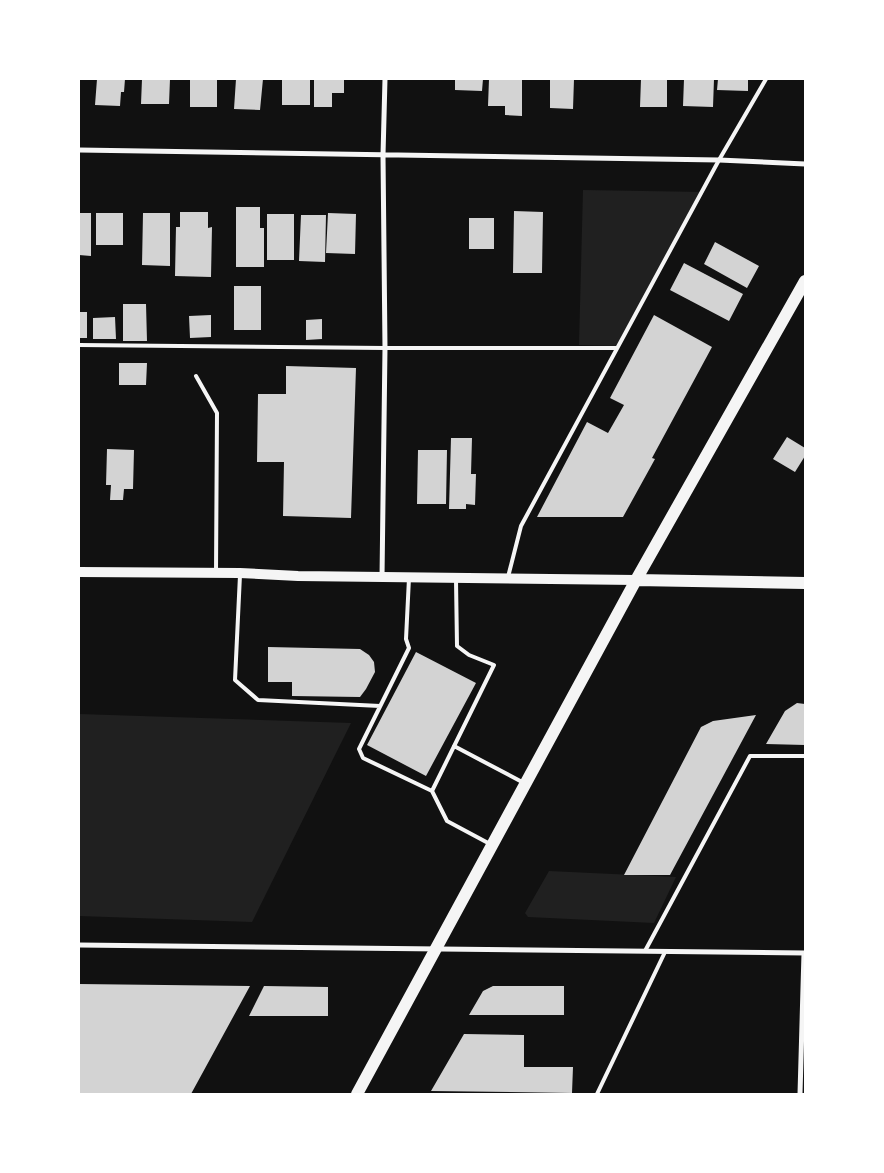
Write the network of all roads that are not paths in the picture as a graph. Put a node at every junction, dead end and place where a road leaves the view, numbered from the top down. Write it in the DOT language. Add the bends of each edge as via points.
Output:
graph roads {
  1 [pos="385,79"];
  2 [pos="766,79"];
  3 [pos="79,150"];
  4 [pos="384,155"];
  5 [pos="719,160"];
  6 [pos="805,164"];
  7 [pos="805,281"];
  8 [pos="79,345"];
  9 [pos="385,348"];
  10 [pos="618,348"];
  11 [pos="196,376"];
  12 [pos="79,572"];
  13 [pos="216,572"];
  14 [pos="240,572"];
  15 [pos="382,577"];
  16 [pos="409,577"];
  17 [pos="456,578"];
  18 [pos="508,579"];
  19 [pos="636,580"];
  20 [pos="805,583"];
  21 [pos="380,706"];
  22 [pos="454,746"];
  23 [pos="805,756"];
  24 [pos="526,784"];
  25 [pos="432,791"];
  26 [pos="492,845"];
  27 [pos="79,945"];
  28 [pos="436,950"];
  29 [pos="644,952"];
  30 [pos="665,952"];
  31 [pos="805,954"];
  32 [pos="357,1094"];
  33 [pos="597,1094"];
  34 [pos="800,1094"];
  1 -- 4 [label="street"];
  2 -- 5 [label="lane"];
  3 -- 4 [label="street"];
  4 -- 5 [label="street"];
  4 -- 9 [label="street"];
  5 -- 6 [label="street"];
  5 -- 10 [label="lane"];
  7 -- 19 [label="main road"];
  8 -- 9 [label="lane"];
  9 -- 10 [label="lane"];
  9 -- 15 [label="street"];
  10 -- 18 [label="lane" via="521,526"];
  11 -- 13 [label="lane" via="217,413"];
  12 -- 13 [label="main road"];
  13 -- 14 [label="main road"];
  14 -- 15 [label="main road"];
  14 -- 21 [label="lane" via="235,680 243,688 258,700"];
  15 -- 16 [label="main road"];
  16 -- 17 [label="main road"];
  16 -- 21 [label="lane" via="406,639 409,648"];
  17 -- 18 [label="main road"];
  17 -- 22 [label="lane" via="457,646 469,655 494,665"];
  18 -- 19 [label="main road"];
  19 -- 20 [label="main road"];
  19 -- 24 [label="main road"];
  21 -- 25 [label="lane" via="359,749 363,758"];
  22 -- 24 [label="lane"];
  22 -- 25 [label="lane"];
  23 -- 29 [label="lane" via="750,756"];
  24 -- 26 [label="main road"];
  25 -- 26 [label="lane" via="447,821"];
  26 -- 28 [label="main road"];
  27 -- 28 [label="street"];
  28 -- 29 [label="street"];
  28 -- 32 [label="main road"];
  29 -- 30 [label="street"];
  30 -- 31 [label="street"];
  30 -- 33 [label="lane"];
  31 -- 34 [label="street"];
}
